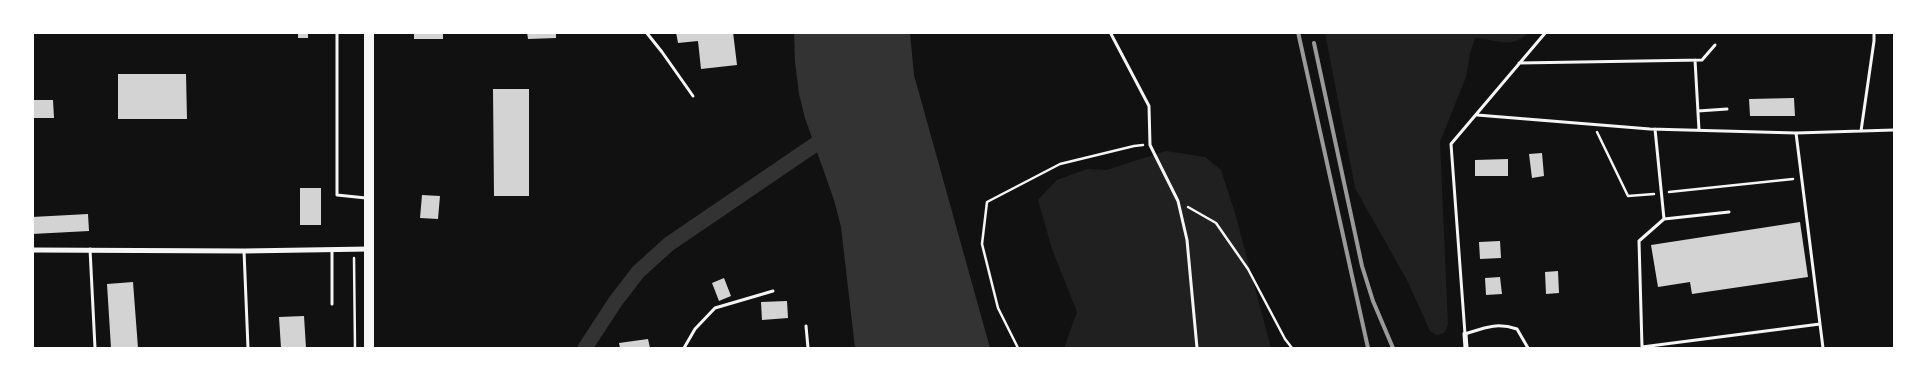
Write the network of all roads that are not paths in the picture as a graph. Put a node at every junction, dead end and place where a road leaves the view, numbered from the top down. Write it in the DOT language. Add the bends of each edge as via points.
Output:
graph roads {
  1 [pos="337,32"];
  2 [pos="368,32"];
  3 [pos="646,32"];
  4 [pos="1110,32"];
  5 [pos="1546,32"];
  6 [pos="1874,32"];
  7 [pos="1715,45"];
  8 [pos="1695,60"];
  9 [pos="1518,63"];
  10 [pos="693,96"];
  11 [pos="1727,109"];
  12 [pos="1698,111"];
  13 [pos="1477,115"];
  14 [pos="1655,129"];
  15 [pos="1699,130"];
  16 [pos="1894,130"];
  17 [pos="1861,131"];
  18 [pos="1796,133"];
  19 [pos="369,199"];
  20 [pos="1729,212"];
  21 [pos="1664,219"];
  22 [pos="90,249"];
  23 [pos="370,249"];
  24 [pos="32,250"];
  25 [pos="332,250"];
  26 [pos="244,251"];
  27 [pos="772,291"];
  28 [pos="332,304"];
  29 [pos="1820,324"];
  30 [pos="806,326"];
  31 [pos="1465,334"];
  32 [pos="96,348"];
  33 [pos="248,348"];
  34 [pos="369,348"];
  35 [pos="684,348"];
  36 [pos="808,348"];
  37 [pos="1197,348"];
  38 [pos="1466,348"];
  39 [pos="1528,348"];
  40 [pos="1823,348"];
  1 -- 19 [label="lane" via="337,195"];
  2 -- 19 [label="main road"];
  3 -- 10 [label="lane"];
  4 -- 37 [label="lane" via="1149,106 1150,145 1178,201 1186,240"];
  5 -- 9 [label="lane"];
  6 -- 17 [label="lane"];
  7 -- 8 [label="lane" via="1702,60"];
  8 -- 9 [label="lane"];
  8 -- 12 [label="lane"];
  9 -- 13 [label="lane"];
  11 -- 12 [label="lane"];
  12 -- 15 [label="lane"];
  13 -- 14 [label="lane"];
  13 -- 31 [label="lane" via="1451,144"];
  14 -- 15 [label="lane"];
  14 -- 21 [label="lane"];
  15 -- 18 [label="lane"];
  16 -- 17 [label="lane"];
  17 -- 18 [label="lane"];
  18 -- 29 [label="lane"];
  19 -- 23 [label="main road"];
  20 -- 21 [label="lane"];
  21 -- 29 [label="lane" via="1639,241 1642,347"];
  22 -- 24 [label="street"];
  22 -- 26 [label="street"];
  22 -- 32 [label="lane"];
  23 -- 25 [label="street"];
  23 -- 34 [label="main road"];
  25 -- 26 [label="street"];
  25 -- 28 [label="lane"];
  26 -- 33 [label="lane"];
  27 -- 35 [label="lane" via="715,308 695,329"];
  29 -- 40 [label="lane"];
  30 -- 36 [label="lane"];
  31 -- 38 [label="street"];
  31 -- 39 [label="lane" via="1504,324 1517,328"];
}
